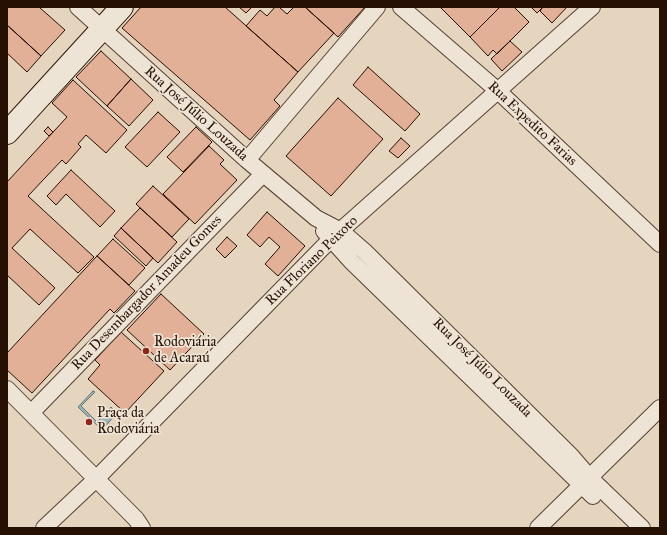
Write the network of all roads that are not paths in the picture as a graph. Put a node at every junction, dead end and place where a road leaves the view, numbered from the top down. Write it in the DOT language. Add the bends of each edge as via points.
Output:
graph roads {
  1 [pos="78,7"];
  2 [pos="122,7"];
  3 [pos="377,7"];
  4 [pos="401,7"];
  5 [pos="592,7"];
  6 [pos="103,30"];
  7 [pos="497,90"];
  8 [pos="7,133"];
  9 [pos="247,160"];
  10 [pos="263,174"];
  11 [pos="336,235"];
  12 [pos="660,244"];
  13 [pos="7,389"];
  14 [pos="660,408"];
  15 [pos="31,413"];
  16 [pos="96,479"];
  17 [pos="586,481"];
  18 [pos="139,524"];
  19 [pos="44,528"];
  20 [pos="151,528"];
  21 [pos="538,528"];
  22 [pos="626,528"];
  23 [pos="642,528"];
  1 -- 6 [label="street, Rua José Júlio Louzada"];
  2 -- 6 [label="main road"];
  3 -- 9 [label="street"];
  4 -- 7 [label="street, Rua Expedito Farias"];
  5 -- 7 [label="street, Rua Floriano Peixoto"];
  6 -- 8 [label="main road"];
  6 -- 9 [label="street, Rua José Júlio Louzada"];
  7 -- 11 [label="street, Rua Floriano Peixoto"];
  7 -- 12 [label="street, Rua Expedito Farias"];
  9 -- 10 [label="street, Rua José Júlio Louzada"];
  10 -- 11 [label="street, Rua José Júlio Louzada"];
  10 -- 15 [label="street, Rua Desembargador Amadeu Gomes"];
  11 -- 16 [label="street, Rua Floriano Peixoto"];
  11 -- 17 [label="street, Rua José Júlio Louzada" via="364,251 548,434"];
  13 -- 15 [label="street"];
  14 -- 17 [label="street"];
  15 -- 16 [label="street"];
  16 -- 18 [label="street"];
  16 -- 19 [label="street, Rua Floriano Peixoto"];
  17 -- 21 [label="street"];
  17 -- 22 [label="street, Rua José Júlio Louzada"];
  17 -- 23 [label="street, Rua José Júlio Louzada"];
  18 -- 20 [label="street"];
}
